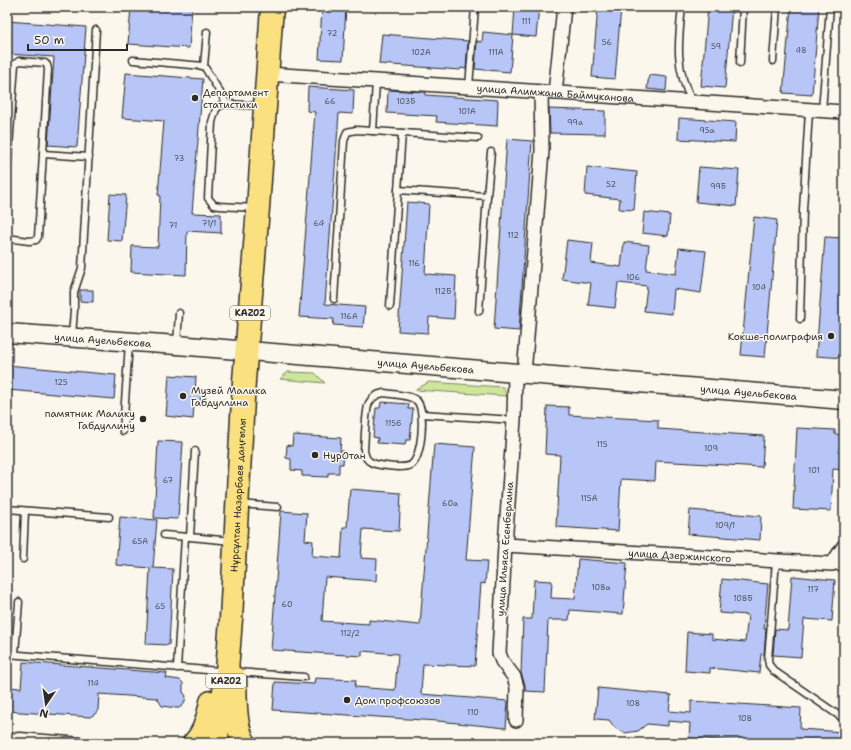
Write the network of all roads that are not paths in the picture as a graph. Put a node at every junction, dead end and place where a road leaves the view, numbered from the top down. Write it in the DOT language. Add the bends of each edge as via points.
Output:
graph roads {
  1 [pos="272,7"];
  2 [pos="475,7"];
  3 [pos="564,7"];
  4 [pos="682,7"];
  5 [pos="743,7"];
  6 [pos="776,7"];
  7 [pos="830,7"];
  8 [pos="96,30"];
  9 [pos="207,32"];
  10 [pos="133,60"];
  11 [pos="773,61"];
  12 [pos="740,63"];
  13 [pos="204,66"];
  14 [pos="267,74"];
  15 [pos="376,82"];
  16 [pos="469,86"];
  17 [pos="541,92"];
  18 [pos="555,93"];
  19 [pos="693,103"];
  20 [pos="227,104"];
  21 [pos="265,106"];
  22 [pos="816,111"];
  23 [pos="844,112"];
  24 [pos="373,131"];
  25 [pos="402,133"];
  26 [pos="478,138"];
  27 [pos="491,152"];
  28 [pos="43,154"];
  29 [pos="89,157"];
  30 [pos="7,175"];
  31 [pos="398,190"];
  32 [pos="487,196"];
  33 [pos="258,208"];
  34 [pos="7,238"];
  35 [pos="334,299"];
  36 [pos="390,306"];
  37 [pos="479,311"];
  38 [pos="179,313"];
  39 [pos="800,319"];
  40 [pos="7,333"];
  41 [pos="72,338"];
  42 [pos="129,342"];
  43 [pos="177,345"];
  44 [pos="246,351"];
  45 [pos="520,374"];
  46 [pos="844,400"];
  47 [pos="422,414"];
  48 [pos="514,420"];
  49 [pos="123,431"];
  50 [pos="195,451"];
  51 [pos="238,504"];
  52 [pos="278,507"];
  53 [pos="7,509"];
  54 [pos="25,511"];
  55 [pos="109,517"];
  56 [pos="164,535"];
  57 [pos="187,537"];
  58 [pos="236,541"];
  59 [pos="505,545"];
  60 [pos="844,546"];
  61 [pos="23,559"];
  62 [pos="776,561"];
  63 [pos="832,564"];
  64 [pos="844,570"];
  65 [pos="19,602"];
  66 [pos="231,619"];
  67 [pos="7,654"];
  68 [pos="15,654"];
  69 [pos="177,668"];
  70 [pos="227,672"];
  71 [pos="304,677"];
  72 [pos="844,719"];
  73 [pos="516,720"];
  74 [pos="8,739"];
  75 [pos="86,743"];
  76 [pos="194,743"];
  77 [pos="216,743"];
  78 [pos="244,743"];
  1 -- 14 [label="highway, Нұрсұлтан Назарбаев даңғылы / KАZ02"];
  2 -- 16 [label="lane"];
  3 -- 18 [label="street"];
  4 -- 19 [label="lane" via="679,66 686,91"];
  5 -- 12 [label="lane"];
  6 -- 11 [label="lane"];
  7 -- 22 [label="lane"];
  8 -- 29 [label="lane"];
  9 -- 13 [label="lane"];
  10 -- 13 [label="lane"];
  13 -- 20 [label="lane"];
  14 -- 15 [label="street, улица Алимжана Баймуканова"];
  14 -- 21 [label="highway, Нұрсұлтан Назарбаев даңғылы / KАZ02"];
  15 -- 16 [label="street, улица Алимжана Баймуканова"];
  15 -- 24 [label="lane"];
  16 -- 17 [label="street, улица Алимжана Баймуканова"];
  17 -- 18 [label="street, улица Алимжана Баймуканова"];
  17 -- 45 [label="street, улица Ильяса Есенберлина" via="542,151"];
  18 -- 19 [label="street, улица Алимжана Баймуканова"];
  19 -- 22 [label="street, улица Алимжана Баймуканова"];
  20 -- 21 [label="lane"];
  20 -- 33 [label="lane" via="221,105 213,115 208,198 214,205"];
  21 -- 33 [label="highway, Нұрсұлтан Назарбаев даңғылы / KАZ02"];
  22 -- 23 [label="street, улица Алимжана Баймуканова"];
  22 -- 39 [label="lane" via="802,210"];
  24 -- 25 [label="lane"];
  24 -- 35 [label="lane" via="351,130 345,136"];
  25 -- 26 [label="lane"];
  25 -- 31 [label="lane"];
  27 -- 32 [label="lane"];
  28 -- 29 [label="lane"];
  28 -- 30 [label="lane" via="48,67 42,62 19,61 14,67"];
  28 -- 34 [label="lane" via="38,237 29,241"];
  29 -- 41 [label="lane" via="82,268 74,292"];
  31 -- 32 [label="lane"];
  31 -- 36 [label="lane"];
  32 -- 37 [label="lane"];
  33 -- 44 [label="highway, Нұрсұлтан Назарбаев даңғылы / KАZ02"];
  38 -- 43 [label="lane"];
  40 -- 41 [label="street, улица Ауельбекова"];
  41 -- 42 [label="street, улица Ауельбекова"];
  42 -- 43 [label="street, улица Ауельбекова"];
  42 -- 49 [label="lane"];
  43 -- 44 [label="street, улица Ауельбекова"];
  44 -- 45 [label="street, улица Ауельбекова"];
  44 -- 51 [label="highway, Нұрсұлтан Назарбаев даңғылы / KАZ02"];
  45 -- 46 [label="street, улица Ауельбекова"];
  45 -- 48 [label="street, улица Ильяса Есенберлина"];
  47 -- 47 [label="lane" via="419,451 411,465 378,465 368,460 364,450 368,406 372,399 380,394 404,396 416,400 420,404"];
  47 -- 48 [label="lane"];
  48 -- 59 [label="street, улица Ильяса Есенберлина"];
  50 -- 57 [label="lane"];
  51 -- 52 [label="lane"];
  51 -- 58 [label="highway, Нұрсұлтан Назарбаев даңғылы / KАZ02"];
  53 -- 54 [label="lane"];
  54 -- 55 [label="lane"];
  54 -- 61 [label="lane"];
  56 -- 57 [label="lane"];
  57 -- 58 [label="lane"];
  57 -- 69 [label="lane"];
  58 -- 66 [label="highway, Нұрсұлтан Назарбаев даңғылы / KАZ02"];
  59 -- 62 [label="street, улица Дзержинского"];
  59 -- 73 [label="street, улица Ильяса Есенберлина" via="499,653 514,677 517,687"];
  60 -- 63 [label="street"];
  62 -- 63 [label="street, улица Дзержинского"];
  62 -- 72 [label="lane" via="769,665"];
  63 -- 64 [label="lane"];
  65 -- 68 [label="lane"];
  66 -- 70 [label="highway"];
  66 -- 77 [label="highway, Нұрсұлтан Назарбаев даңғылы / KАZ02" via="227,671"];
  67 -- 68 [label="lane"];
  68 -- 69 [label="lane"];
  69 -- 70 [label="lane"];
  70 -- 71 [label="lane"];
  70 -- 76 [label="highway" via="205,726"];
  70 -- 78 [label="highway"];
  74 -- 75 [label="lane" via="20,736"];
}
